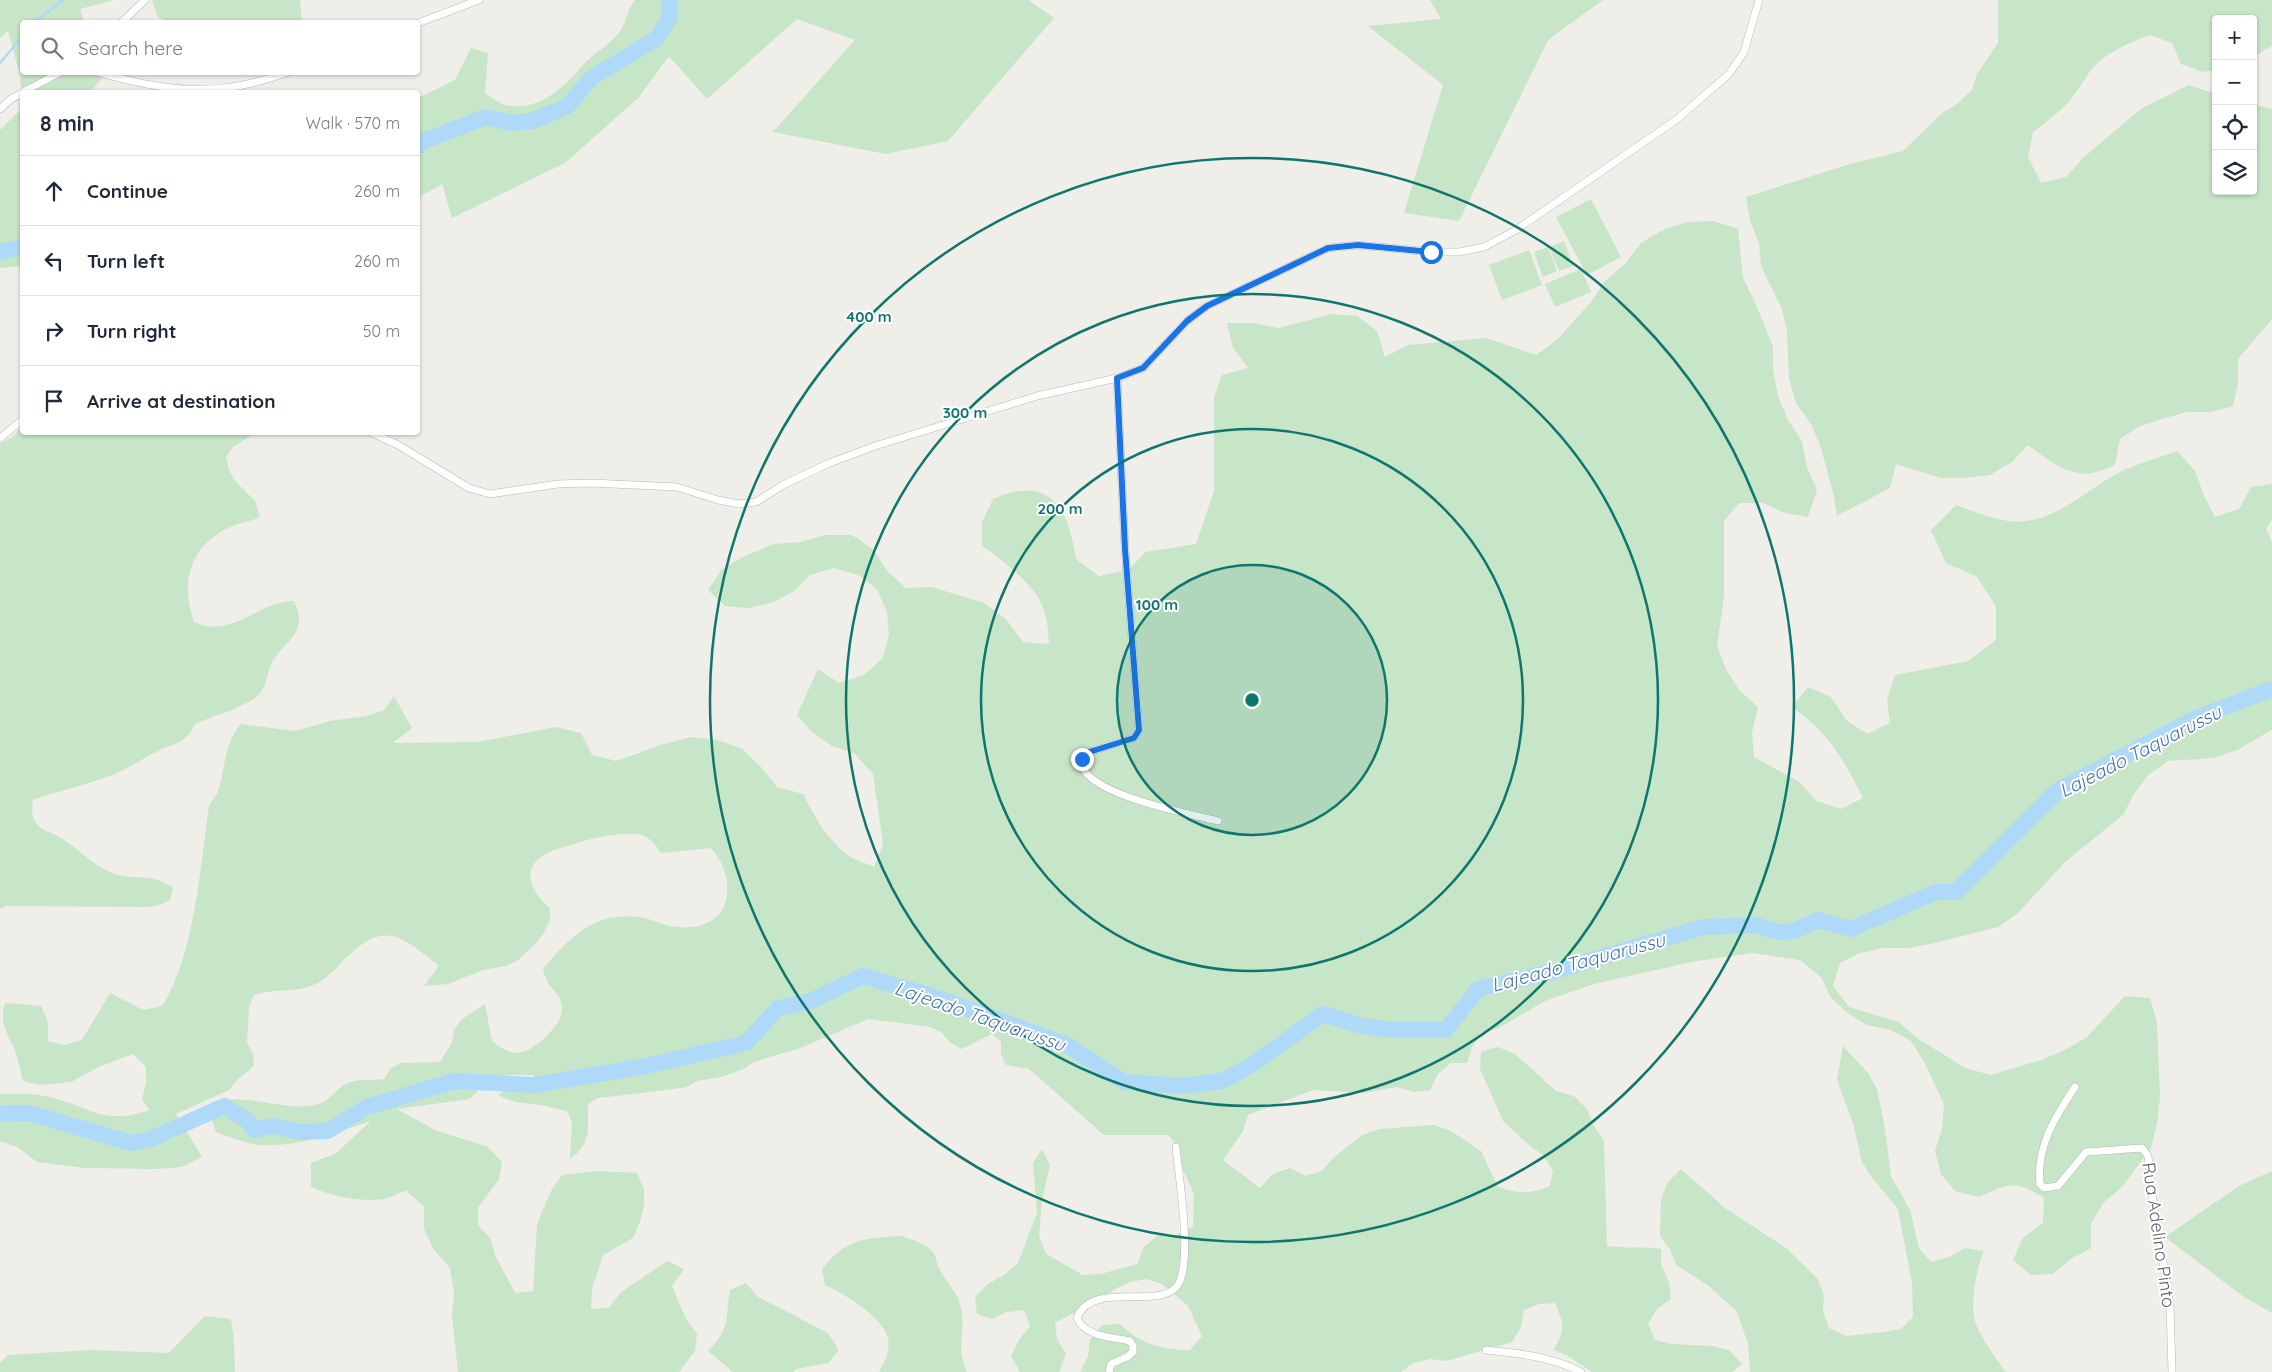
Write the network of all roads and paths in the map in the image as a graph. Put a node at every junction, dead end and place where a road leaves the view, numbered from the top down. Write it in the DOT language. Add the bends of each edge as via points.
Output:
graph roads {
  1 [pos="145,0"];
  2 [pos="479,0"];
  3 [pos="1759,0"];
  4 [pos="124,20"];
  5 [pos="420,22"];
  6 [pos="56,75"];
  7 [pos="107,75"];
  8 [pos="280,75"];
  9 [pos="28,90"];
  10 [pos="173,90"];
  11 [pos="173,90"];
  12 [pos="218,90"];
  13 [pos="218,90"];
  14 [pos="20,94"];
  15 [pos="0,109"];
  16 [pos="1117,378"];
  17 [pos="20,422"];
  18 [pos="376,435"];
  19 [pos="0,438"];
  20 [pos="1218,821"];
  21 [pos="2075,1087"];
  22 [pos="1176,1147"];
  23 [pos="1486,1350"];
  24 [pos="1109,1372"];
  25 [pos="1581,1372"];
  26 [pos="2172,1372"];
  1 -- 4 [label="street"];
  2 -- 5 [label="street"];
  3 -- 16 [label="street" via="1744,52 1729,74 1676,120 1516,230 1484,247 1459,252 1358,245 1328,248 1207,306 1187,321 1143,368"];
  6 -- 9 [label="street"];
  7 -- 10 [label="street"];
  8 -- 13 [label="street"];
  11 -- 12 [label="street"];
  14 -- 15 [label="street"];
  16 -- 18 [label="street" via="1038,396 875,446 827,464 756,502 739,504 677,487 631,485 558,484 490,494 469,488"];
  16 -- 20 [label="street" via="1125,549 1139,730 1134,738 1086,753 1082,759 1083,769 1094,780 1118,794"];
  17 -- 19 [label="street"];
  21 -- 26 [label="street, Rua Adelino Pinto" via="2050,1127 2043,1146 2040,1184 2044,1188 2058,1186 2086,1152 2146,1150 2170,1305"];
  22 -- 24 [label="street" via="1185,1250 1179,1282 1174,1290 1163,1295 1113,1297 1092,1302 1080,1310 1077,1318 1089,1332 1130,1341 1133,1346 1133,1352 1111,1364"];
  23 -- 25 [label="street" via="1521,1353"];
}
